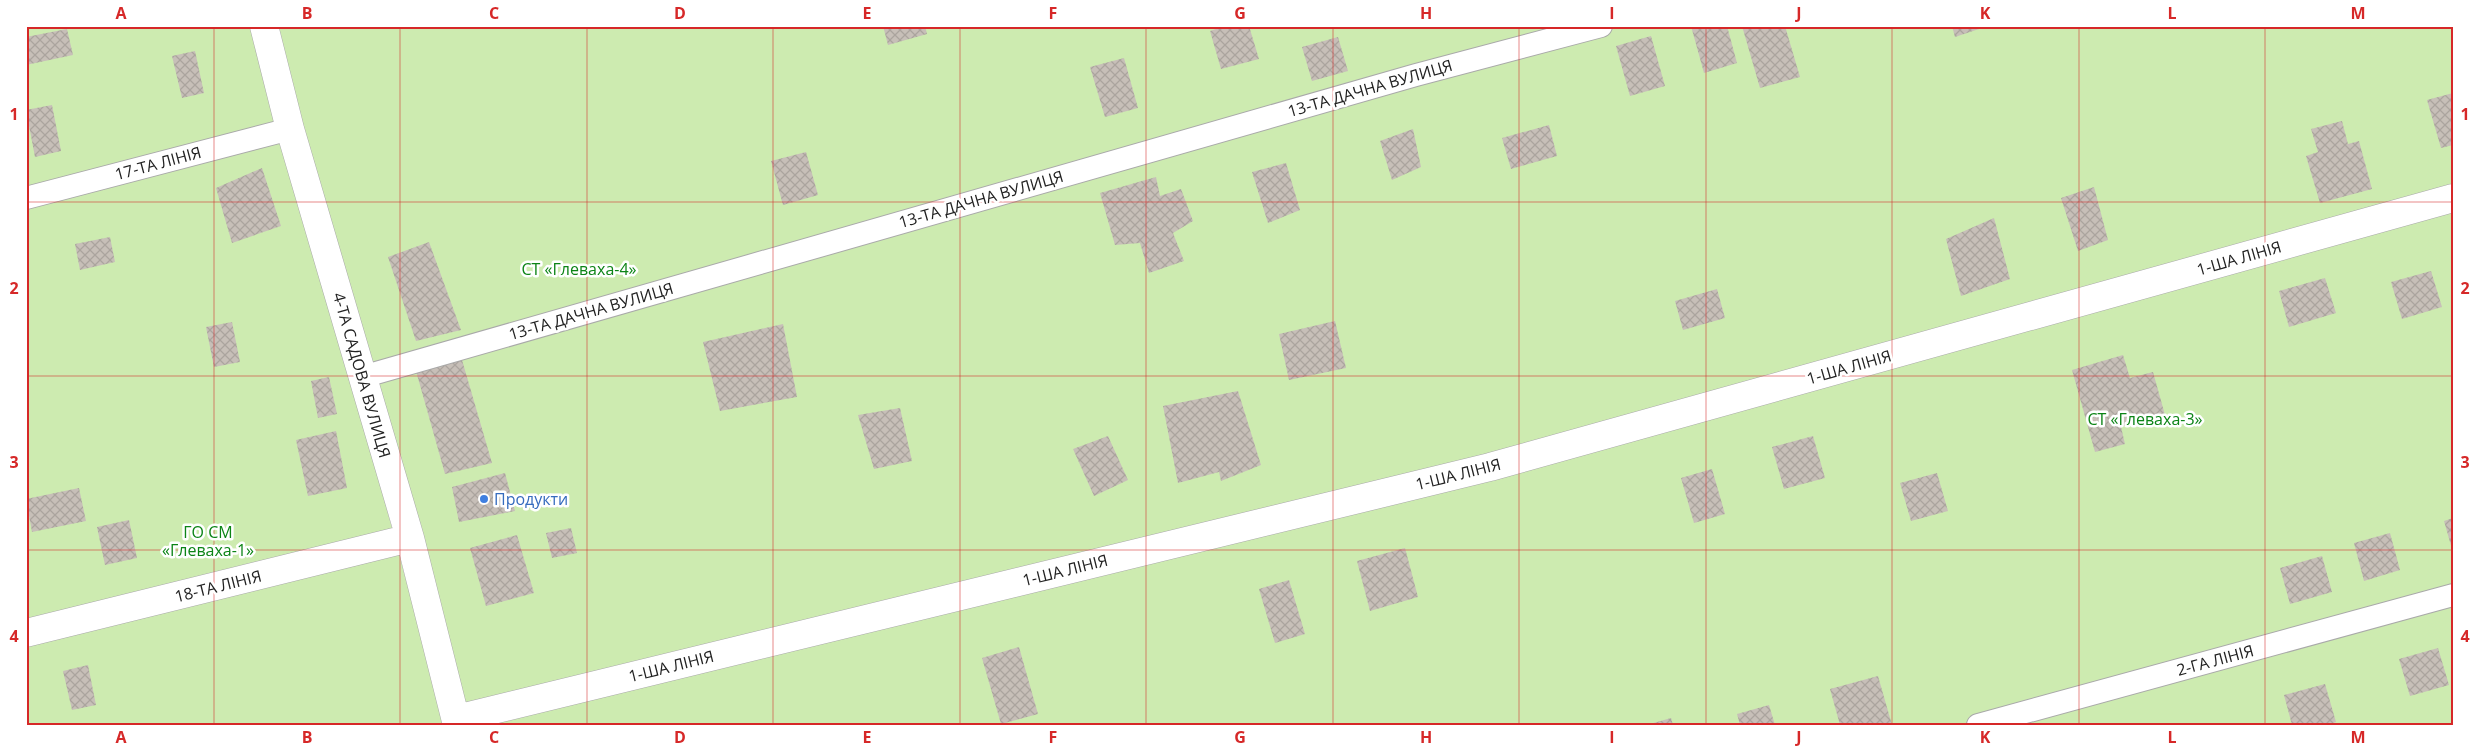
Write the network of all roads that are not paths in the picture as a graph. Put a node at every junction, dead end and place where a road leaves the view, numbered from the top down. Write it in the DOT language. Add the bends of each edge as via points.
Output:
graph roads {
  1 [pos="264,26"];
  2 [pos="1601,26"];
  3 [pos="290,129"];
  4 [pos="26,198"];
  5 [pos="2453,198"];
  6 [pos="362,376"];
  7 [pos="410,538"];
  8 [pos="2453,596"];
  9 [pos="26,633"];
  10 [pos="456,722"];
  11 [pos="1978,725"];
  1 -- 3 [label="street, 4-ТА САДОВА ВУЛИЦЯ"];
  2 -- 6 [label="lane, 13-ТА ДАЧНА ВУЛИЦЯ" via="1416,75"];
  3 -- 4 [label="lane, 17-ТА ЛІНІЯ"];
  3 -- 6 [label="street, 4-ТА САДОВА ВУЛИЦЯ"];
  5 -- 10 [label="street, 1-ША ЛІНІЯ" via="1490,467"];
  6 -- 7 [label="street, 4-ТА САДОВА ВУЛИЦЯ"];
  7 -- 9 [label="street, 18-ТА ЛІНІЯ"];
  7 -- 10 [label="street, 4-ТА САДОВА ВУЛИЦЯ"];
  8 -- 11 [label="lane, 2-ГА ЛІНІЯ"];
}
